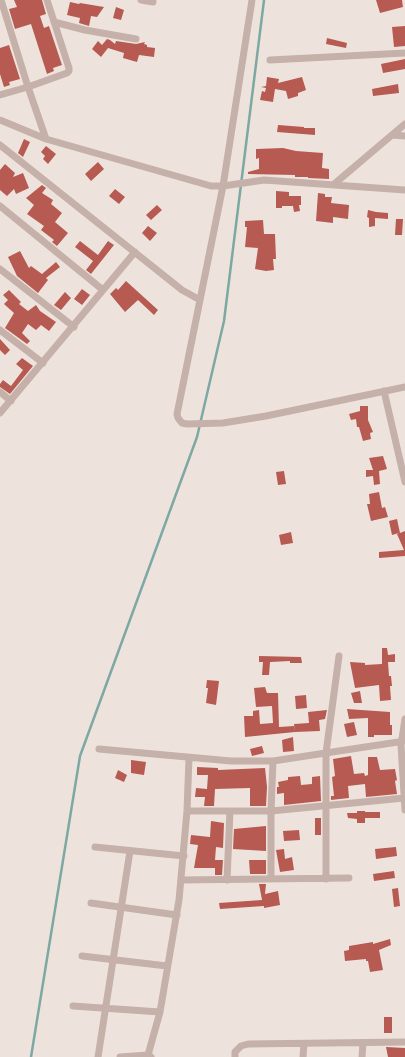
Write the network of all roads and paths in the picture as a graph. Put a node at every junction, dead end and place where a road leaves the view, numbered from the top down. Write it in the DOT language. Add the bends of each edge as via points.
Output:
graph roads {
  1 [pos="1,0"];
  2 [pos="47,0"];
  3 [pos="141,0"];
  4 [pos="252,0"];
  5 [pos="152,2"];
  6 [pos="54,22"];
  7 [pos="136,39"];
  8 [pos="405,53"];
  9 [pos="270,60"];
  10 [pos="28,87"];
  11 [pos="0,95"];
  12 [pos="0,120"];
  13 [pos="405,124"];
  14 [pos="392,135"];
  15 [pos="405,136"];
  16 [pos="46,139"];
  17 [pos="0,145"];
  18 [pos="333,185"];
  19 [pos="223,186"];
  20 [pos="405,190"];
  21 [pos="0,206"];
  22 [pos="135,252"];
  23 [pos="0,269"];
  24 [pos="104,290"];
  25 [pos="200,300"];
  26 [pos="74,327"];
  27 [pos="0,330"];
  28 [pos="43,363"];
  29 [pos="405,387"];
  30 [pos="0,392"];
  31 [pos="384,392"];
  32 [pos="11,401"];
  33 [pos="0,413"];
  34 [pos="405,482"];
  35 [pos="339,656"];
  36 [pos="405,719"];
  37 [pos="403,741"];
  38 [pos="99,749"];
  39 [pos="326,753"];
  40 [pos="189,758"];
  41 [pos="273,761"];
  42 [pos="404,798"];
  43 [pos="326,806"];
  44 [pos="405,810"];
  45 [pos="187,811"];
  46 [pos="230,811"];
  47 [pos="271,811"];
  48 [pos="95,847"];
  49 [pos="130,851"];
  50 [pos="184,856"];
  51 [pos="350,878"];
  52 [pos="271,879"];
  53 [pos="326,879"];
  54 [pos="181,880"];
  55 [pos="227,880"];
  56 [pos="91,902"];
  57 [pos="121,907"];
  58 [pos="177,914"];
  59 [pos="82,956"];
  60 [pos="113,959"];
  61 [pos="167,966"];
  62 [pos="73,1006"];
  63 [pos="106,1007"];
  64 [pos="160,1012"];
  65 [pos="405,1042"];
  66 [pos="363,1043"];
  67 [pos="304,1044"];
  68 [pos="149,1056"];
  69 [pos="98,1057"];
  70 [pos="120,1057"];
  71 [pos="235,1057"];
  72 [pos="303,1057"];
  73 [pos="362,1057"];
  1 -- 10 [label="street"];
  2 -- 6 [label="street"];
  3 -- 5 [label="street"];
  4 -- 19 [label="street"];
  6 -- 7 [label="street"];
  6 -- 10 [label="street" via="68,71"];
  8 -- 9 [label="street"];
  10 -- 11 [label="street"];
  10 -- 16 [label="street"];
  12 -- 16 [label="street"];
  13 -- 14 [label="street"];
  14 -- 15 [label="street"];
  14 -- 18 [label="street"];
  16 -- 19 [label="street" via="211,186"];
  17 -- 22 [label="street"];
  18 -- 19 [label="street" via="264,180"];
  18 -- 20 [label="street"];
  19 -- 25 [label="street"];
  21 -- 24 [label="street"];
  22 -- 24 [label="street"];
  22 -- 25 [label="street" via="182,290"];
  23 -- 26 [label="street"];
  24 -- 26 [label="street"];
  25 -- 31 [label="street" via="177,414 182,423 223,423"];
  26 -- 28 [label="street"];
  27 -- 28 [label="street"];
  28 -- 32 [label="street"];
  29 -- 31 [label="street"];
  30 -- 32 [label="street"];
  31 -- 34 [label="street"];
  32 -- 33 [label="street"];
  35 -- 39 [label="street"];
  36 -- 37 [label="street"];
  37 -- 39 [label="street"];
  37 -- 42 [label="street"];
  38 -- 40 [label="street"];
  39 -- 41 [label="street"];
  39 -- 43 [label="street"];
  40 -- 41 [label="street"];
  40 -- 45 [label="street"];
  41 -- 47 [label="street"];
  42 -- 43 [label="street"];
  42 -- 44 [label="street"];
  43 -- 47 [label="street"];
  43 -- 53 [label="street"];
  45 -- 46 [label="street"];
  45 -- 50 [label="street"];
  46 -- 47 [label="street"];
  46 -- 55 [label="street"];
  47 -- 52 [label="street"];
  48 -- 49 [label="street"];
  49 -- 50 [label="street"];
  49 -- 57 [label="street"];
  50 -- 54 [label="street"];
  51 -- 53 [label="street"];
  52 -- 53 [label="street"];
  52 -- 55 [label="street"];
  54 -- 55 [label="street"];
  54 -- 58 [label="street"];
  56 -- 57 [label="street"];
  57 -- 58 [label="street"];
  57 -- 60 [label="street"];
  58 -- 61 [label="street"];
  59 -- 60 [label="street"];
  60 -- 61 [label="street"];
  60 -- 63 [label="street"];
  61 -- 64 [label="street"];
  62 -- 63 [label="street"];
  63 -- 64 [label="street"];
  63 -- 69 [label="street"];
  64 -- 68 [label="street"];
  65 -- 66 [label="street"];
  66 -- 67 [label="street"];
  66 -- 73 [label="street"];
  67 -- 71 [label="street" via="248,1044 241,1046"];
  67 -- 72 [label="street"];
  68 -- 70 [label="street"];
}
